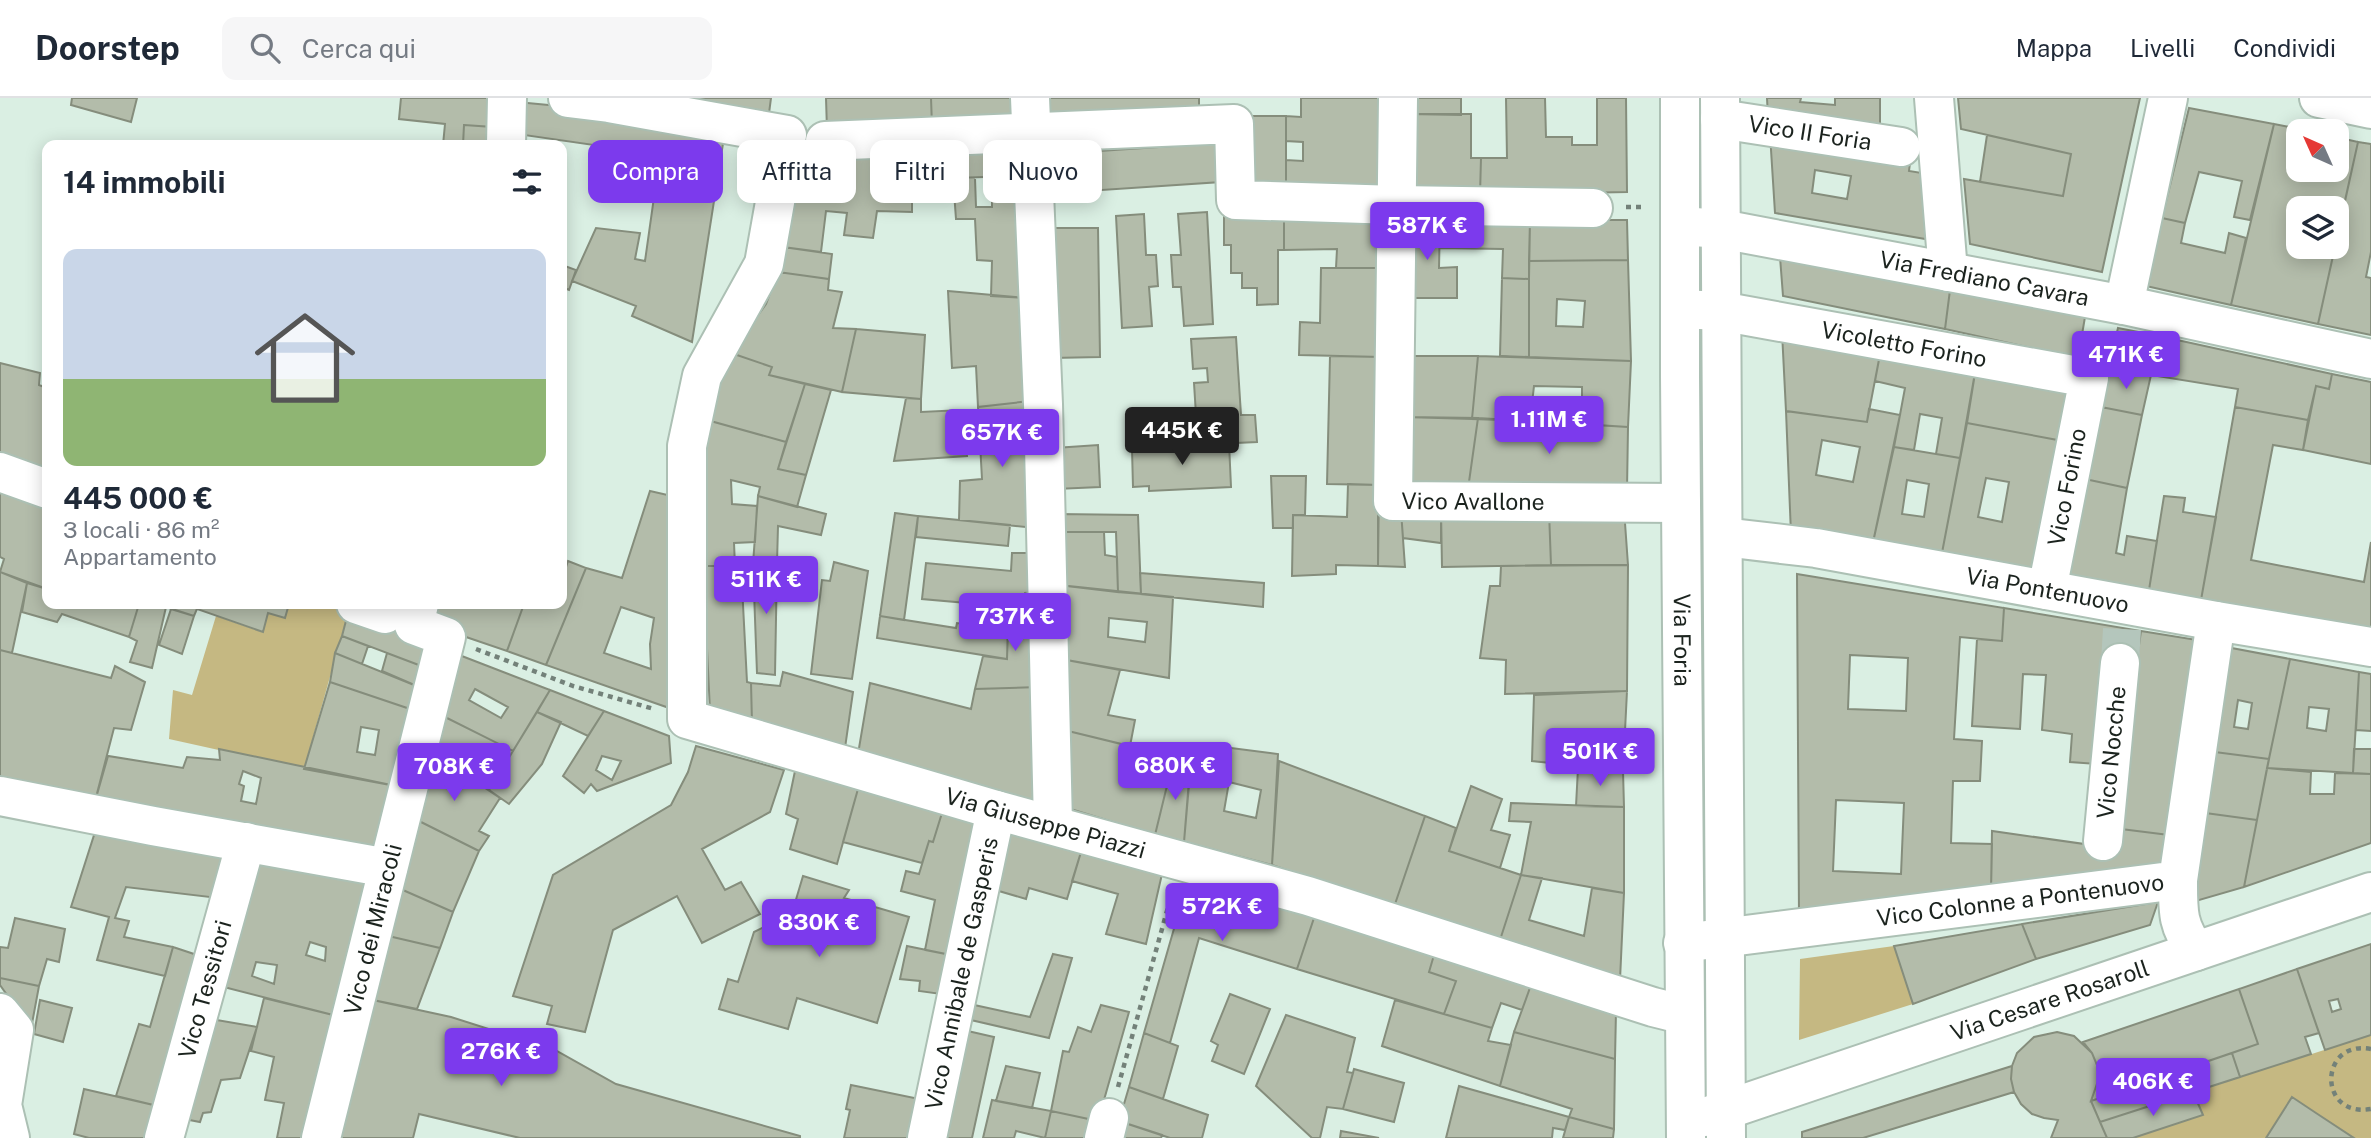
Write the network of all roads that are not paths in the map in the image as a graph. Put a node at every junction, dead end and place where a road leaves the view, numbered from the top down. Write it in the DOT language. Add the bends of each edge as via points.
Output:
graph roads {
  1 [pos="507,98"];
  2 [pos="568,98"];
  3 [pos="1398,98"];
  4 [pos="1681,98"];
  5 [pos="1934,98"];
  6 [pos="2168,98"];
  7 [pos="2319,98"];
  8 [pos="609,100"];
  9 [pos="1720,108"];
  10 [pos="2371,109"];
  11 [pos="1031,116"];
  12 [pos="506,140"];
  13 [pos="833,140"];
  14 [pos="1901,147"];
  15 [pos="1397,205"];
  16 [pos="1593,208"];
  17 [pos="1681,216"];
  18 [pos="1721,229"];
  19 [pos="1948,272"];
  20 [pos="2124,305"];
  21 [pos="1681,309"];
  22 [pos="1720,311"];
  23 [pos="2371,359"];
  24 [pos="2089,378"];
  25 [pos="0,472"];
  26 [pos="42,487"];
  27 [pos="1681,503"];
  28 [pos="1723,537"];
  29 [pos="2047,590"];
  30 [pos="404,617"];
  31 [pos="2216,621"];
  32 [pos="2122,632"];
  33 [pos="2371,647"];
  34 [pos="0,796"];
  35 [pos="996,810"];
  36 [pos="1053,824"];
  37 [pos="2103,841"];
  38 [pos="246,842"];
  39 [pos="388,868"];
  40 [pos="2178,880"];
  41 [pos="2371,892"];
  42 [pos="1726,938"];
  43 [pos="1683,943"];
  44 [pos="2196,951"];
  45 [pos="0,1013"];
  46 [pos="1685,1016"];
  47 [pos="1727,1124"];
  48 [pos="1686,1130"];
  49 [pos="10,1138"];
  50 [pos="164,1138"];
  51 [pos="321,1138"];
  52 [pos="927,1138"];
  1 -- 12 [label="street"];
  2 -- 8 [label="street"];
  3 -- 15 [label="street"];
  4 -- 17 [label="street, Via Foria"];
  5 -- 19 [label="street"];
  6 -- 20 [label="street"];
  7 -- 10 [label="street"];
  8 -- 35 [label="street, Via Giuseppe Piazzi" via="786,135 764,264 702,376 687,446 687,719"];
  9 -- 14 [label="street, Vico II Foria"];
  9 -- 18 [label="street, Via Foria"];
  11 -- 13 [label="street"];
  11 -- 15 [label="street" via="1234,124 1236,200"];
  11 -- 36 [label="street"];
  15 -- 16 [label="street"];
  15 -- 27 [label="street, Vico Avallone" via="1393,501"];
  17 -- 18 [label="street"];
  17 -- 21 [label="street, Via Foria"];
  18 -- 19 [label="street, Via Frediano Cavara"];
  18 -- 22 [label="street, Via Foria"];
  19 -- 20 [label="street, Via Frediano Cavara"];
  20 -- 23 [label="street, Via Frediano Cavara"];
  21 -- 22 [label="street, Vicoletto Forino"];
  21 -- 27 [label="street, Via Foria"];
  22 -- 24 [label="street, Vicoletto Forino"];
  22 -- 28 [label="street, Via Foria"];
  24 -- 29 [label="street, Vico Forino"];
  25 -- 26 [label="street"];
  27 -- 43 [label="street, Via Foria"];
  28 -- 29 [label="street, Via Pontenuovo" via="1816,548"];
  28 -- 42 [label="street, Via Foria"];
  29 -- 32 [label="street, Via Pontenuovo"];
  30 -- 39 [label="street, Vico dei Miracoli"];
  31 -- 32 [label="street, Via Pontenuovo"];
  31 -- 33 [label="street, Via Pontenuovo"];
  31 -- 40 [label="street, Vico Colonne a Pontenuovo"];
  32 -- 37 [label="street, Vico Nocche"];
  34 -- 38 [label="street"];
  35 -- 36 [label="street, Via Giuseppe Piazzi"];
  35 -- 52 [label="street, Vico Annibale de Gasperis"];
  36 -- 46 [label="street, Via Giuseppe Piazzi" via="1307,896"];
  38 -- 39 [label="street"];
  38 -- 50 [label="street, Vico Tessitori"];
  39 -- 51 [label="street, Vico dei Miracoli"];
  40 -- 42 [label="street, Vico Colonne a Pontenuovo"];
  40 -- 44 [label="street" via="2178,917"];
  41 -- 44 [label="street, Via Cesare Rosaroll"];
  42 -- 43 [label="street, Vico Colonne a Pontenuovo"];
  42 -- 47 [label="street, Via Foria"];
  43 -- 46 [label="street, Via Foria"];
  44 -- 47 [label="street, Via Cesare Rosaroll"];
  45 -- 49 [label="street" via="14,1030 2,1105"];
  46 -- 48 [label="street, Via Foria"];
  47 -- 48 [label="street, Via Cesare Rosaroll"];
}
